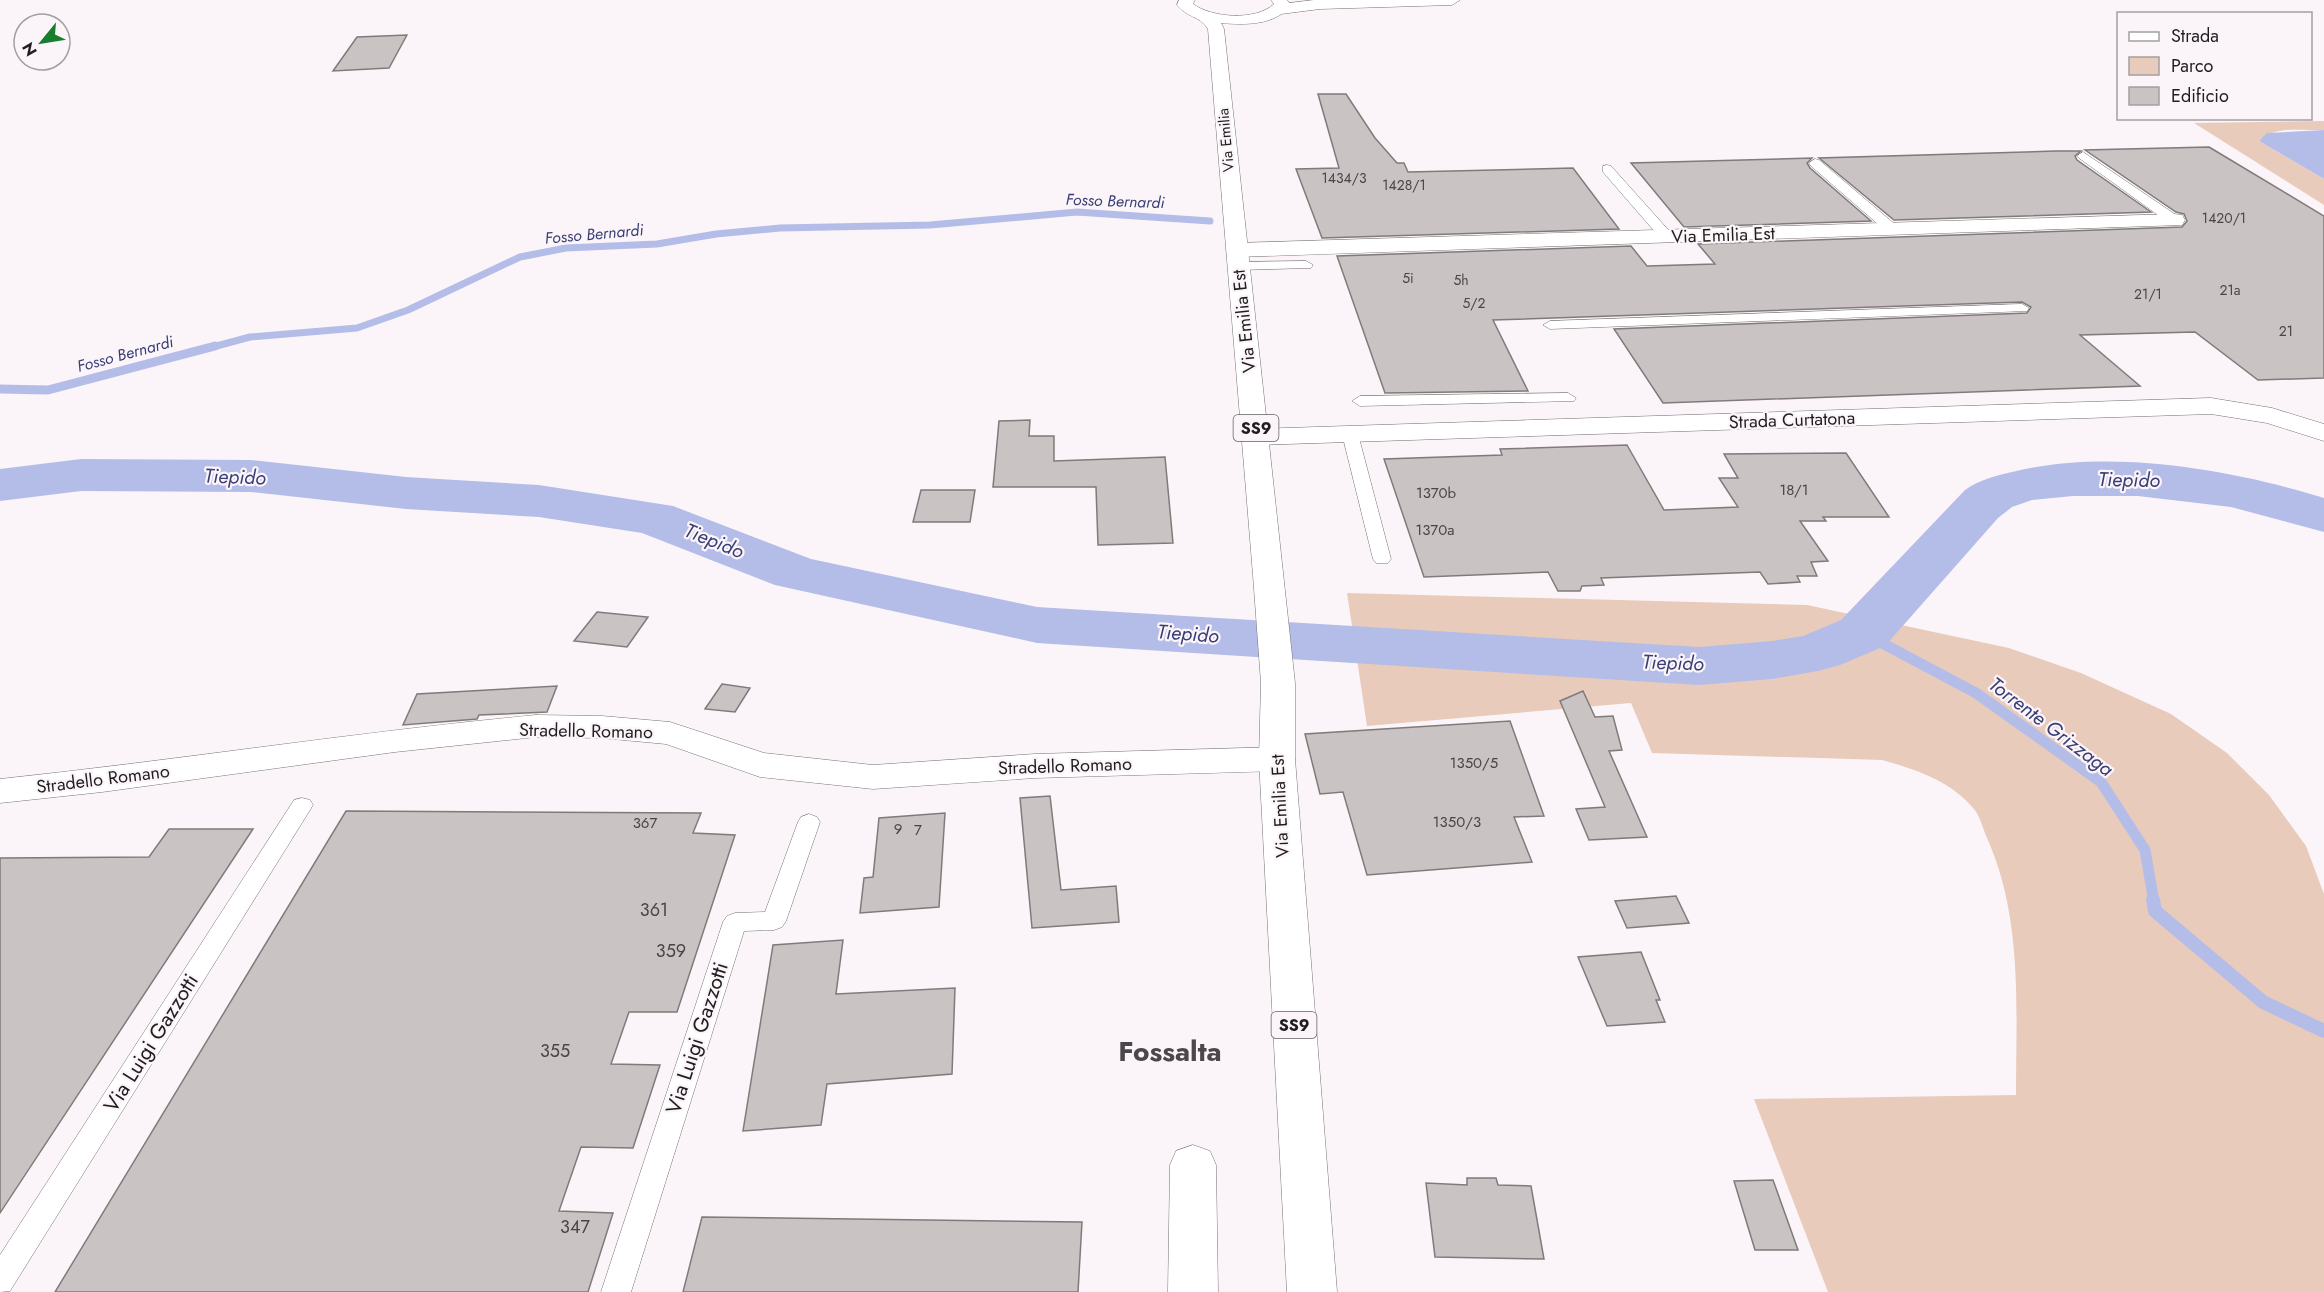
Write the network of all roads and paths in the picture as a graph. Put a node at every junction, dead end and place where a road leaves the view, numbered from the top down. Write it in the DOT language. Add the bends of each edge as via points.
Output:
graph roads {
  1 [pos="1187,0"];
  2 [pos="1452,0"];
  3 [pos="1283,3"];
  4 [pos="1212,23"];
  5 [pos="2083,156"];
  6 [pos="1815,163"];
  7 [pos="1607,169"];
  8 [pos="2174,220"];
  9 [pos="1892,229"];
  10 [pos="1666,237"];
  11 [pos="1237,258"];
  12 [pos="1306,266"];
  13 [pos="2022,308"];
  14 [pos="1550,325"];
  15 [pos="1568,398"];
  16 [pos="1360,401"];
  17 [pos="2324,433"];
  18 [pos="1350,434"];
  19 [pos="1257,437"];
  20 [pos="1382,559"];
  21 [pos="1277,759"];
  22 [pos="0,791"];
  23 [pos="302,805"];
  24 [pos="809,822"];
  25 [pos="1192,1165"];
  26 [pos="0,1281"];
  27 [pos="616,1292"];
  28 [pos="1193,1292"];
  29 [pos="1312,1292"];
  1 -- 4 [label="street" via="1188,10"];
  2 -- 3 [label="street"];
  3 -- 4 [label="street" via="1268,15"];
  4 -- 11 [label="street, Via Emilia / SS9"];
  5 -- 8 [label="lane"];
  6 -- 9 [label="lane"];
  7 -- 10 [label="lane"];
  8 -- 9 [label="street, Via Emilia Est"];
  9 -- 10 [label="street, Via Emilia Est"];
  10 -- 11 [label="street, Via Emilia Est"];
  11 -- 12 [label="lane"];
  11 -- 19 [label="street, Via Emilia Est / SS9"];
  13 -- 14 [label="lane"];
  15 -- 16 [label="lane"];
  17 -- 18 [label="street, Strada Curtatona" via="2272,416 2211,406"];
  18 -- 19 [label="street, Strada Curtatona"];
  18 -- 20 [label="lane"];
  19 -- 21 [label="street, Via Emilia Est / SS9" via="1278,683"];
  21 -- 22 [label="street, Stradello Romano" via="1035,766 873,777 760,765 670,733 536,726 395,740"];
  21 -- 29 [label="street, Via Emilia Est / SS9"];
  23 -- 26 [label="lane, Via Luigi Gazzotti"];
  24 -- 27 [label="lane, Via Luigi Gazzotti" via="774,921 735,922"];
  25 -- 28 [label="street"];
}
